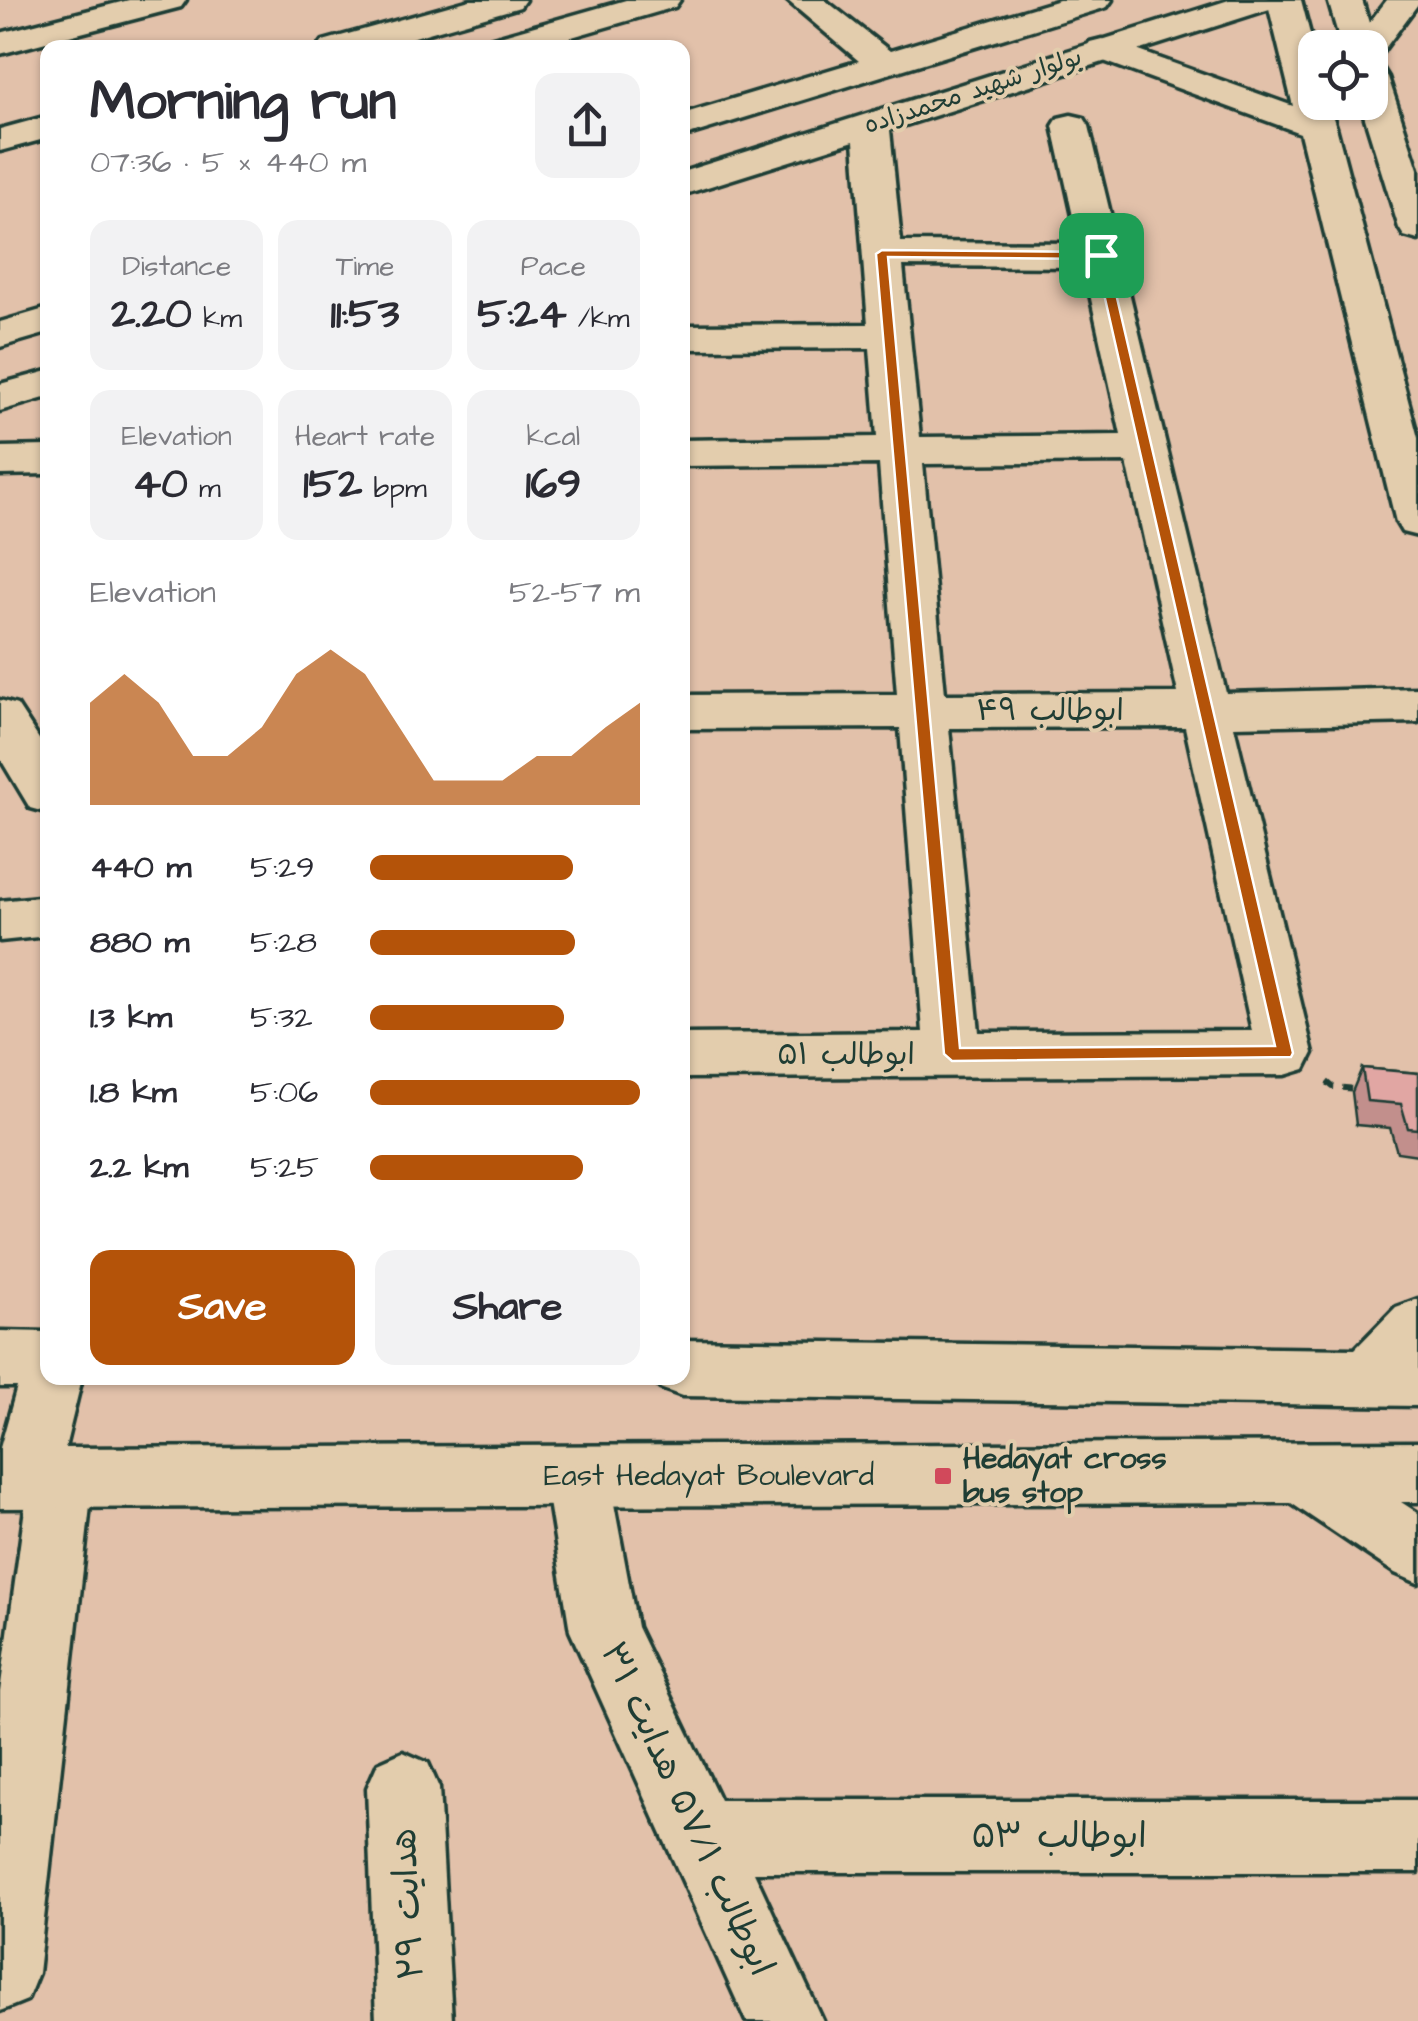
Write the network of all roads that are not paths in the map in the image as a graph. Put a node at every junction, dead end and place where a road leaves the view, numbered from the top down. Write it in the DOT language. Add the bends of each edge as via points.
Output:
graph roads {
  1 [pos="169,0"];
  2 [pos="508,0"];
  3 [pos="663,0"];
  4 [pos="804,0"];
  5 [pos="1095,0"];
  6 [pos="1264,0"];
  7 [pos="1284,0"];
  8 [pos="1345,0"];
  9 [pos="1404,0"];
  10 [pos="1357,30"];
  11 [pos="1379,30"];
  12 [pos="364,40"];
  13 [pos="522,40"];
  14 [pos="0,44"];
  15 [pos="1102,49"];
  16 [pos="884,64"];
  17 [pos="1384,120"];
  18 [pos="690,124"];
  19 [pos="871,125"];
  20 [pos="1071,126"];
  21 [pos="1318,127"];
  22 [pos="40,128"];
  23 [pos="0,140"];
  24 [pos="690,182"];
  25 [pos="1418,228"];
  26 [pos="882,254"];
  27 [pos="1101,255"];
  28 [pos="40,322"];
  29 [pos="0,335"];
  30 [pos="890,336"];
  31 [pos="690,337"];
  32 [pos="40,386"];
  33 [pos="0,398"];
  34 [pos="1145,448"];
  35 [pos="899,450"];
  36 [pos="690,453"];
  37 [pos="40,460"];
  38 [pos="0,461"];
  39 [pos="1418,522"];
  40 [pos="1418,704"];
  41 [pos="1206,710"];
  42 [pos="922,711"];
  43 [pos="690,712"];
  44 [pos="40,713"];
  45 [pos="0,715"];
  46 [pos="40,782"];
  47 [pos="40,917"];
  48 [pos="0,922"];
  49 [pos="952,1054"];
  50 [pos="690,1056"];
  51 [pos="1418,1326"];
  52 [pos="0,1359"];
  53 [pos="40,1360"];
  54 [pos="690,1368"];
  55 [pos="1394,1378"];
  56 [pos="49,1385"];
  57 [pos="1418,1472"];
  58 [pos="1303,1474"];
  59 [pos="577,1476"];
  60 [pos="29,1478"];
  61 [pos="1418,1552"];
  62 [pos="403,1788"];
  63 [pos="700,1836"];
  64 [pos="1418,1836"];
  65 [pos="0,1973"];
  66 [pos="414,2021"];
  67 [pos="785,2021"];
  1 -- 14 [label="street"];
  2 -- 12 [label="street"];
  3 -- 13 [label="street"];
  4 -- 16 [label="street"];
  5 -- 16 [label="street, بولوار شهید محمدزاده"];
  6 -- 15 [label="street, بولوار شهید محمدزاده"];
  7 -- 21 [label="street"];
  8 -- 10 [label="street"];
  9 -- 11 [label="street"];
  15 -- 19 [label="street, بولوار شهید محمدزاده"];
  15 -- 21 [label="street"];
  16 -- 18 [label="street, بولوار شهید محمدزاده"];
  17 -- 25 [label="street"];
  19 -- 24 [label="street, بولوار شهید محمدزاده"];
  19 -- 26 [label="street"];
  20 -- 27 [label="street"];
  21 -- 39 [label="street"];
  22 -- 23 [label="street"];
  26 -- 27 [label="street"];
  26 -- 30 [label="street"];
  27 -- 34 [label="street"];
  28 -- 29 [label="street"];
  30 -- 31 [label="street"];
  30 -- 35 [label="street"];
  32 -- 33 [label="street"];
  34 -- 35 [label="street"];
  34 -- 41 [label="street"];
  35 -- 36 [label="street"];
  35 -- 42 [label="street"];
  37 -- 38 [label="street"];
  40 -- 41 [label="street, ابوطالب ۴۹"];
  41 -- 42 [label="street, ابوطالب ۴۹"];
  41 -- 49 [label="street, ابوطالب ۵۱" via="1285,1053"];
  42 -- 43 [label="street, ابوطالب ۴۹"];
  42 -- 49 [label="street"];
  44 -- 45 [label="street"];
  45 -- 46 [label="street"];
  47 -- 48 [label="street"];
  49 -- 50 [label="street, ابوطالب ۵۱"];
  51 -- 55 [label="street"];
  52 -- 53 [label="street"];
  54 -- 55 [label="street"];
  56 -- 60 [label="street"];
  57 -- 58 [label="street, East Hedayat Boulevard"];
  58 -- 59 [label="street, East Hedayat Boulevard"];
  58 -- 61 [label="street"];
  59 -- 60 [label="street, East Hedayat Boulevard"];
  59 -- 63 [label="street, ابوطالب ۵۷/۱ هدایت ۳۱" via="604,1631"];
  60 -- 65 [label="street"];
  62 -- 66 [label="street, هدایت ۲۹"];
  63 -- 64 [label="street, ابوطالب ۵۳"];
  63 -- 67 [label="street, ابوطالب ۵۷/۱ هدایت ۳۱"];
}
